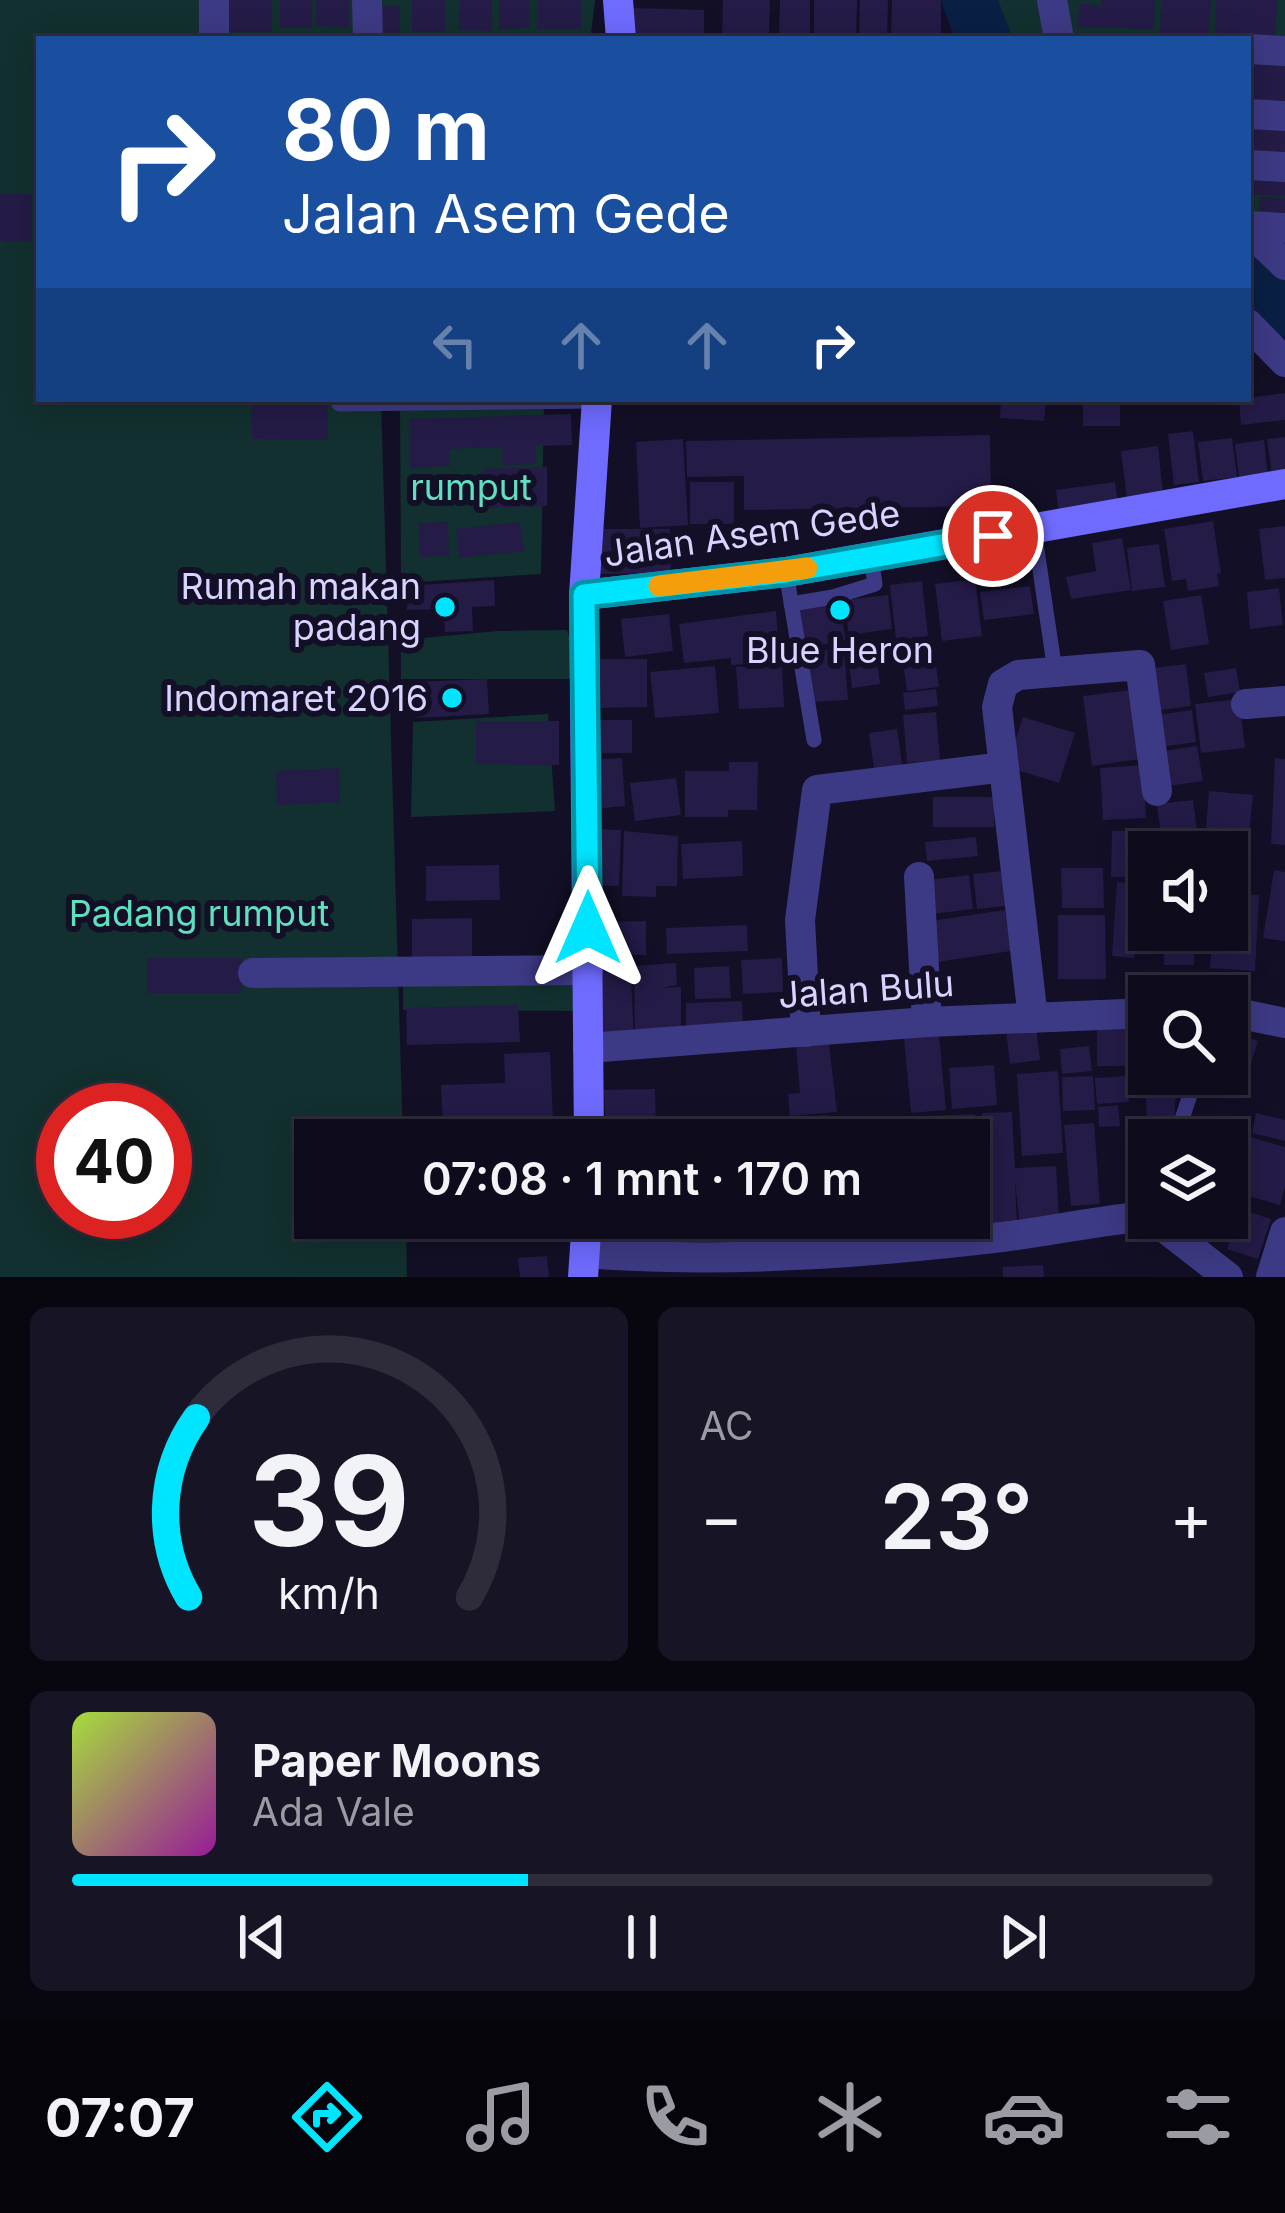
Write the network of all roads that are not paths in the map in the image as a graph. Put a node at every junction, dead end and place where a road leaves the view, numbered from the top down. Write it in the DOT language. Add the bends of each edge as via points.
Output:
graph roads {
  1 [pos="214,0"];
  2 [pos="367,0"];
  3 [pos="618,0"];
  4 [pos="1052,0"];
  5 [pos="214,36"];
  6 [pos="368,36"];
  7 [pos="621,36"];
  8 [pos="1058,36"];
  9 [pos="1251,49"];
  10 [pos="1285,51"];
  11 [pos="1251,114"];
  12 [pos="1285,116"];
  13 [pos="1251,165"];
  14 [pos="1285,167"];
  15 [pos="1251,228"];
  16 [pos="1285,228"];
  17 [pos="1251,231"];
  18 [pos="1285,265"];
  19 [pos="1251,327"];
  20 [pos="1285,362"];
  21 [pos="468,402"];
  22 [pos="597,402"];
  23 [pos="339,404"];
  24 [pos="1285,484"];
  25 [pos="1034,530"];
  26 [pos="871,557"];
  27 [pos="786,572"];
  28 [pos="584,595"];
  29 [pos="790,604"];
  30 [pos="1055,671"];
  31 [pos="1285,701"];
  32 [pos="1246,704"];
  33 [pos="814,740"];
  34 [pos="1004,767"];
  35 [pos="1156,791"];
  36 [pos="919,877"];
  37 [pos="588,970"];
  38 [pos="254,973"];
  39 [pos="1128,1013"];
  40 [pos="1248,1015"];
  41 [pos="1033,1018"];
  42 [pos="927,1022"];
  43 [pos="1285,1023"];
  44 [pos="806,1032"];
  45 [pos="589,1048"];
  46 [pos="589,1119"];
  47 [pos="1128,1220"];
  48 [pos="1285,1232"];
  49 [pos="1179,1239"];
  50 [pos="585,1265"];
  51 [pos="1228,1277"];
  52 [pos="1271,1277"];
  1 -- 5 [label="street"];
  2 -- 6 [label="street"];
  3 -- 7 [label="street"];
  4 -- 8 [label="street"];
  9 -- 10 [label="street"];
  11 -- 12 [label="street"];
  13 -- 14 [label="street"];
  15 -- 16 [label="street"];
  17 -- 18 [label="street"];
  19 -- 20 [label="street"];
  21 -- 23 [label="lane"];
  22 -- 28 [label="street"];
  24 -- 25 [label="street, Jalan Asem Gede"];
  25 -- 26 [label="street, Jalan Asem Gede"];
  25 -- 30 [label="lane"];
  26 -- 27 [label="street, Jalan Asem Gede"];
  26 -- 29 [label="lane" via="875,584"];
  27 -- 28 [label="street, Jalan Asem Gede"];
  27 -- 29 [label="lane"];
  28 -- 37 [label="street"];
  29 -- 33 [label="lane"];
  30 -- 34 [label="street" via="1012,677 1001,688"];
  30 -- 35 [label="street" via="1140,665"];
  31 -- 32 [label="street"];
  34 -- 41 [label="street"];
  34 -- 44 [label="street" via="817,790 800,920"];
  36 -- 42 [label="street"];
  37 -- 38 [label="street"];
  37 -- 45 [label="street"];
  39 -- 41 [label="street, Jalan Bulu"];
  40 -- 43 [label="street"];
  41 -- 42 [label="street, Jalan Bulu"];
  42 -- 44 [label="street, Jalan Bulu"];
  44 -- 45 [label="street, Jalan Bulu"];
  45 -- 46 [label="street"];
  47 -- 50 [label="street" via="1000,1237"];
  48 -- 52 [label="street"];
  49 -- 51 [label="street"];
}
